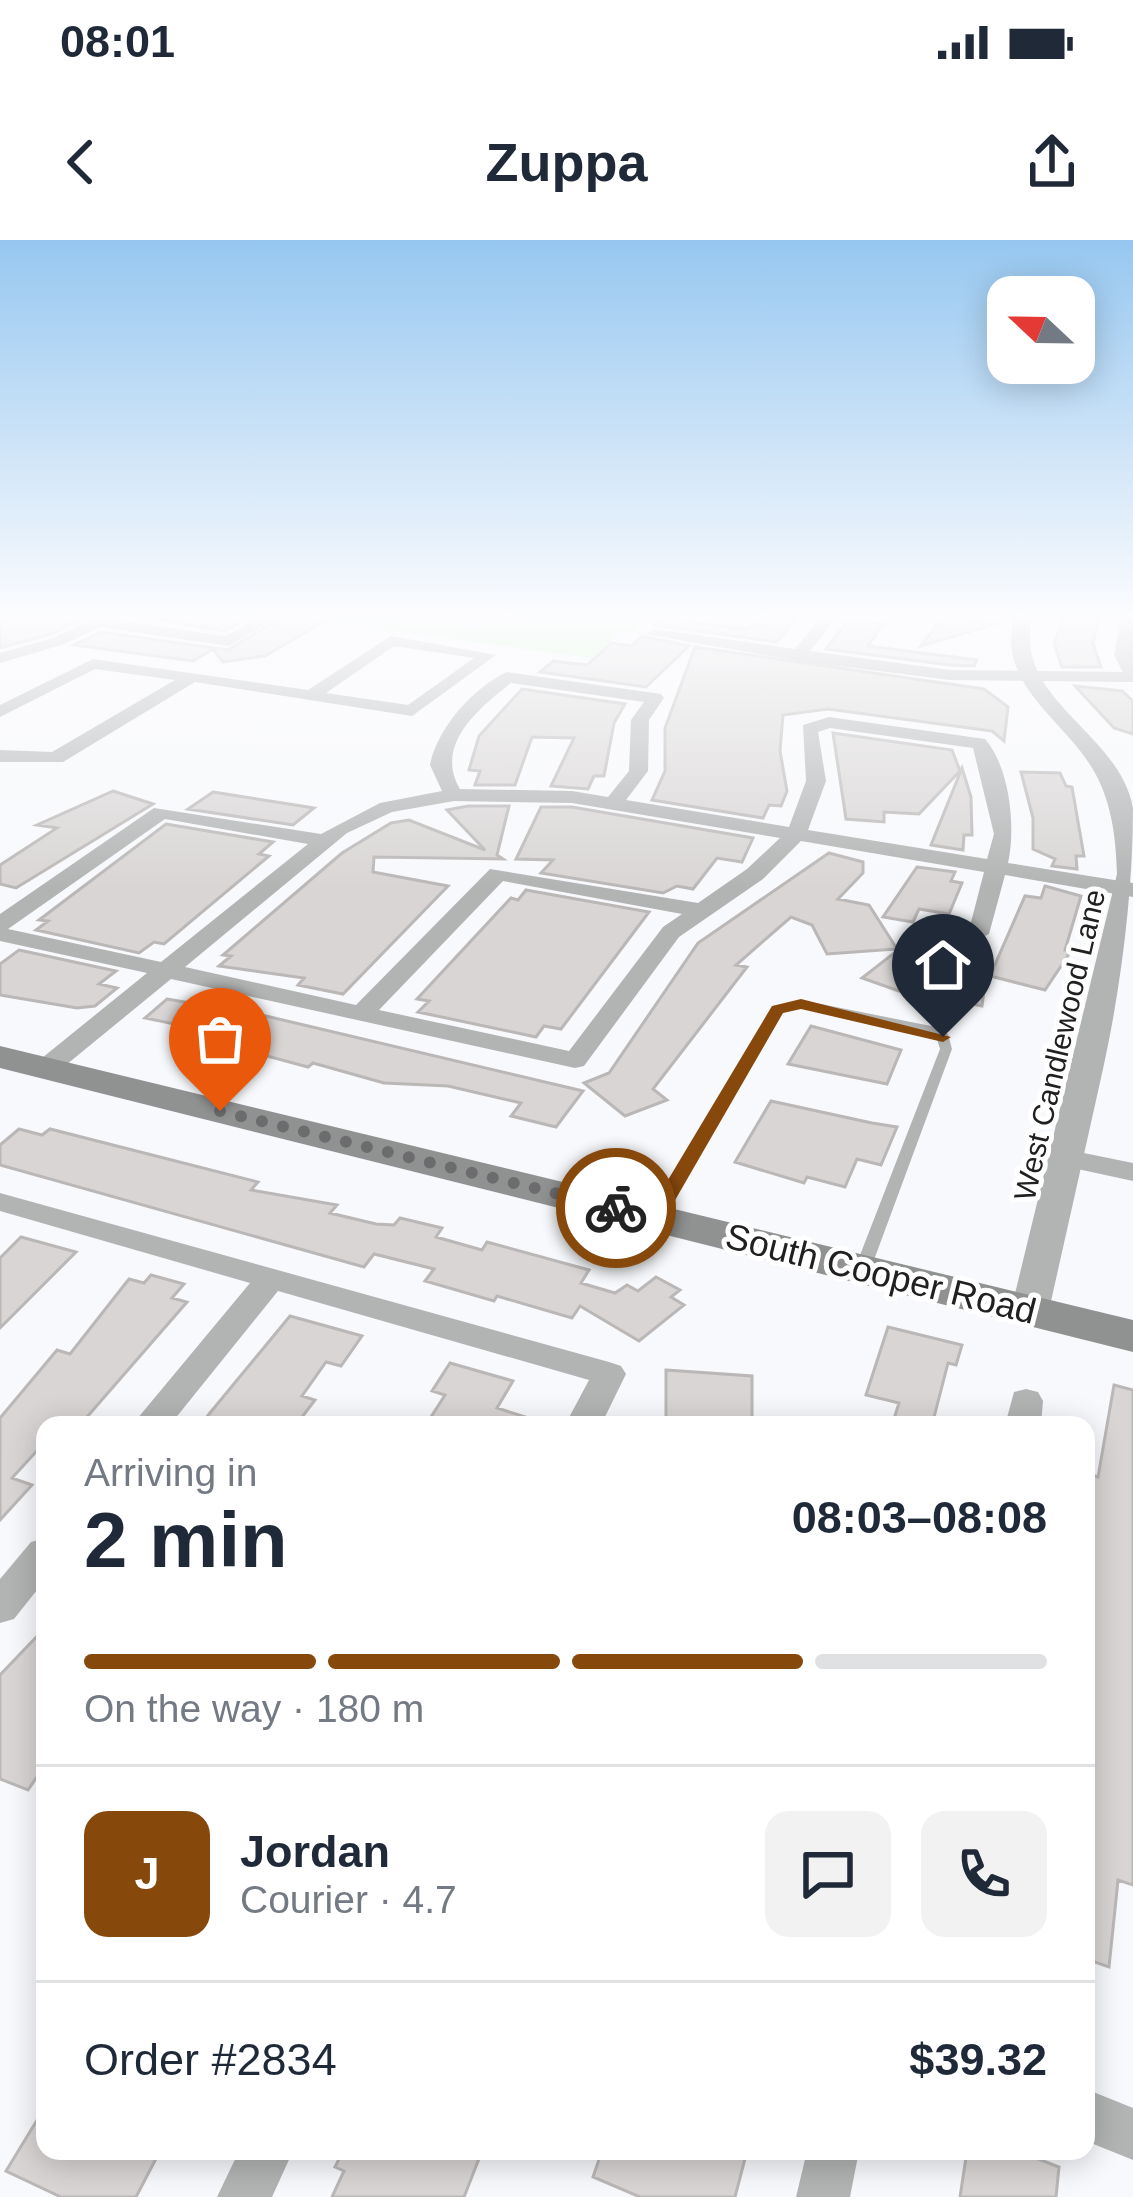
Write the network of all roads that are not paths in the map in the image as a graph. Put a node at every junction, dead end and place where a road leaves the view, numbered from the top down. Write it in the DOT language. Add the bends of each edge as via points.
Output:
graph roads {
  1 [pos="144,705"];
  2 [pos="389,705"];
  3 [pos="425,705"];
  4 [pos="478,705"];
  5 [pos="650,705"];
  6 [pos="1052,705"];
  7 [pos="0,756"];
  8 [pos="454,795"];
  9 [pos="613,804"];
  10 [pos="796,834"];
  11 [pos="324,841"];
  12 [pos="999,868"];
  13 [pos="1132,890"];
  14 [pos="698,910"];
  15 [pos="0,924"];
  16 [pos="0,934"];
  17 [pos="951,946"];
  18 [pos="167,970"];
  19 [pos="362,1013"];
  20 [pos="0,1057"];
  21 [pos="46,1068"];
  22 [pos="1069,1159"];
  23 [pos="1133,1172"];
  24 [pos="2,1205"];
  25 [pos="656,1217"];
  26 [pos="863,1268"];
  27 [pos="271,1278"];
  28 [pos="1030,1310"];
  29 [pos="1133,1336"];
  30 [pos="157,1416"];
  31 [pos="588,1416"];
  32 [pos="36,1563"];
  33 [pos="0,1607"];
  34 [pos="1095,2119"];
  35 [pos="1133,2134"];
  36 [pos="262,2160"];
  37 [pos="831,2160"];
  38 [pos="244,2197"];
  39 [pos="823,2197"];
  1 -- 7 [label="street" via="56,758"];
  2 -- 3 [label="street"];
  4 -- 8 [label="street" via="441,755"];
  5 -- 9 [label="street" via="640,720 638,771"];
  6 -- 13 [label="street, West Candlewood Lane" via="1106,772 1131,850"];
  8 -- 9 [label="street" via="539,793"];
  8 -- 11 [label="street" via="387,807"];
  9 -- 10 [label="street"];
  10 -- 12 [label="street"];
  10 -- 12 [label="street" via="816,781 808,748 814,722 979,743 1004,834"];
  10 -- 14 [label="street" via="755,874"];
  11 -- 15 [label="street" via="161,812"];
  11 -- 18 [label="street"];
  12 -- 13 [label="street"];
  12 -- 17 [label="street" via="981,929"];
  13 -- 22 [label="street, West Candlewood Lane"];
  14 -- 19 [label="street" via="498,874"];
  14 -- 19 [label="street" via="671,932 575,1060"];
  16 -- 18 [label="street"];
  18 -- 19 [label="street"];
  18 -- 21 [label="street"];
  20 -- 21 [label="main road, South Cooper Road"];
  21 -- 25 [label="main road, South Cooper Road"];
  22 -- 23 [label="street"];
  22 -- 28 [label="street, West Candlewood Lane"];
  24 -- 27 [label="street"];
  25 -- 26 [label="main road, South Cooper Road"];
  25 -- 26 [label="lane" via="777,1010 801,1004 927,1029 946,1048"];
  26 -- 28 [label="main road, South Cooper Road"];
  27 -- 30 [label="street"];
  27 -- 31 [label="street" via="609,1374"];
  28 -- 29 [label="main road, South Cooper Road"];
  32 -- 33 [label="street"];
  34 -- 35 [label="street"];
  36 -- 38 [label="street"];
  37 -- 39 [label="street"];
}
